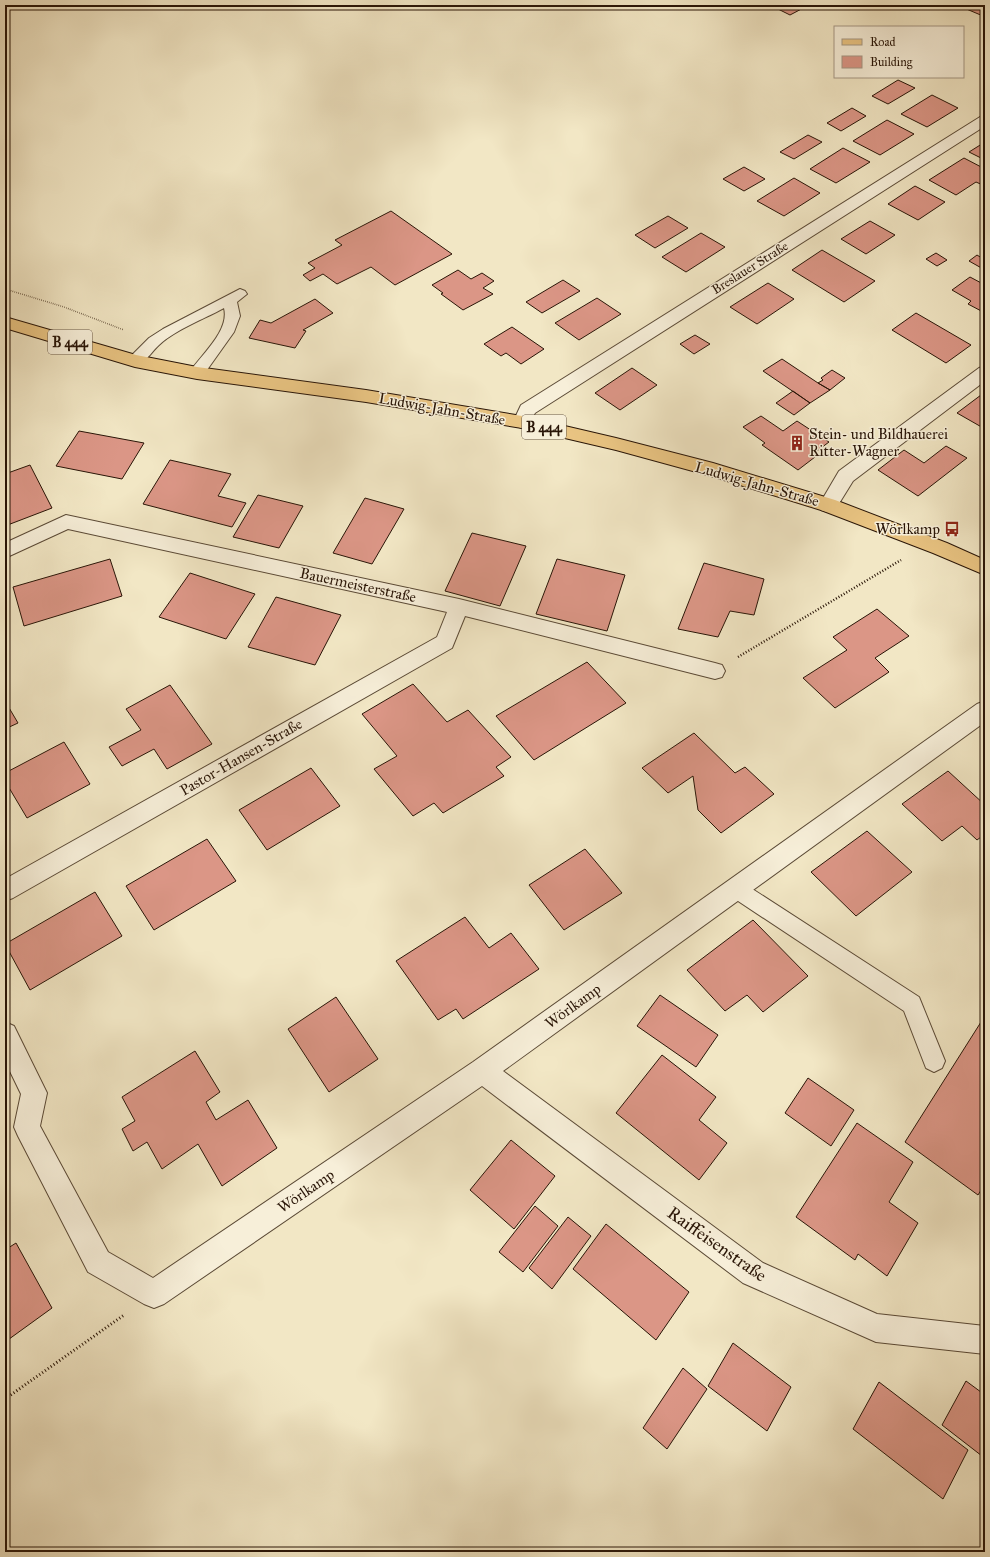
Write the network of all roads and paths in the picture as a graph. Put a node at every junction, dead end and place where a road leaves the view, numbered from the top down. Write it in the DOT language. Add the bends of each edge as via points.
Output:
graph roads {
  1 [pos="985,120"];
  2 [pos="5,289"];
  3 [pos="5,322"];
  4 [pos="154,341"];
  5 [pos="135,361"];
  6 [pos="985,372"];
  7 [pos="197,373"];
  8 [pos="522,422"];
  9 [pos="828,505"];
  10 [pos="5,551"];
  11 [pos="904,558"];
  12 [pos="985,568"];
  13 [pos="459,607"];
  14 [pos="715,671"];
  15 [pos="985,710"];
  16 [pos="736,889"];
  17 [pos="5,891"];
  18 [pos="5,1034"];
  19 [pos="934,1061"];
  20 [pos="482,1072"];
  21 [pos="154,1294"];
  22 [pos="985,1340"];
  23 [pos="5,1399"];
  1 -- 8 [label="street, Breslauer Straße" via="527,409"];
  2 -- 4 [label="path" via="64,307"];
  3 -- 5 [label="main road, Ludwig-Jahn-Straße / B 444"];
  4 -- 5 [label="lane"];
  4 -- 7 [label="lane" via="234,297 233,316 227,332"];
  5 -- 7 [label="main road, Ludwig-Jahn-Straße / B 444"];
  6 -- 9 [label="street" via="846,476"];
  7 -- 8 [label="main road, Ludwig-Jahn-Straße / B 444" via="366,396"];
  8 -- 9 [label="main road, Ludwig-Jahn-Straße / B 444" via="713,470"];
  9 -- 12 [label="main road, Ludwig-Jahn-Straße / B 444"];
  10 -- 13 [label="street, Bauermeisterstraße" via="66,522"];
  11 -- 14 [label="path"];
  13 -- 14 [label="street, Bauermeisterstraße"];
  13 -- 17 [label="street, Pastor-Hansen-Straße" via="445,642"];
  15 -- 16 [label="street, Wörlkamp"];
  16 -- 19 [label="lane" via="912,1004"];
  16 -- 20 [label="street, Wörlkamp"];
  18 -- 21 [label="street" via="34,1093 27,1127 98,1262"];
  20 -- 21 [label="street, Wörlkamp"];
  20 -- 22 [label="street, Raiffeisenstraße" via="753,1274 876,1328"];
  21 -- 23 [label="path"];
}
